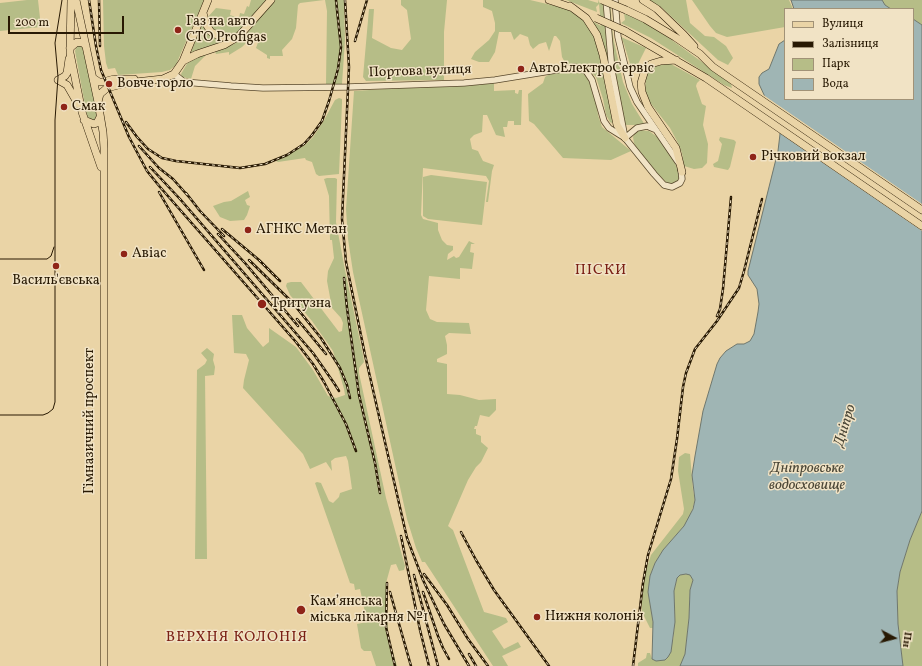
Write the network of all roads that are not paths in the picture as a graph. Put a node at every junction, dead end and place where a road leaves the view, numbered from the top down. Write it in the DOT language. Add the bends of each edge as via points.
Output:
graph roads {
  1 [pos="71,0"];
  2 [pos="76,0"];
  3 [pos="208,0"];
  4 [pos="271,0"];
  5 [pos="549,0"];
  6 [pos="602,0"];
  7 [pos="606,0"];
  8 [pos="615,0"];
  9 [pos="643,0"];
  10 [pos="570,6"];
  11 [pos="203,13"];
  12 [pos="239,36"];
  13 [pos="86,46"];
  14 [pos="70,50"];
  15 [pos="700,54"];
  16 [pos="676,60"];
  17 [pos="183,61"];
  18 [pos="174,74"];
  19 [pos="93,78"];
  20 [pos="152,80"];
  21 [pos="98,102"];
  22 [pos="82,112"];
  23 [pos="100,117"];
  24 [pos="84,120"];
  25 [pos="654,129"];
  26 [pos="625,138"];
  27 [pos="682,172"];
  28 [pos="103,177"];
  29 [pos="922,210"];
  30 [pos="922,226"];
  31 [pos="104,666"];
  1 -- 14 [label="main road"];
  2 -- 13 [label="main road, Гімназичний проспект"];
  3 -- 11 [label="main road"];
  4 -- 12 [label="main road"];
  5 -- 10 [label="main road"];
  6 -- 15 [label="main road, bridge" via="676,36"];
  7 -- 26 [label="street" via="612,71"];
  8 -- 25 [label="street" via="618,37 630,87"];
  9 -- 15 [label="main road" via="670,20"];
  10 -- 16 [label="main road, bridge" via="625,31"];
  10 -- 26 [label="main road" via="586,18 597,35 617,126"];
  11 -- 12 [label="main road" via="206,24 216,36"];
  11 -- 17 [label="main road"];
  12 -- 17 [label="main road" via="224,45"];
  13 -- 14 [label="main road" via="77,42"];
  13 -- 19 [label="main road, Гімназичний проспект"];
  14 -- 22 [label="main road"];
  14 -- 22 [label="main road" via="67,73 58,80 67,85"];
  15 -- 29 [label="main road" via="713,67"];
  16 -- 27 [label="main road" via="651,64 645,70 641,83 648,107 676,148"];
  16 -- 30 [label="main road"];
  17 -- 18 [label="main road"];
  18 -- 20 [label="main road" via="169,78"];
  18 -- 26 [label="street, Портова вулиця" via="184,82 263,88 464,83 575,67 589,74 596,89 604,121 609,128"];
  19 -- 20 [label="main road" via="99,82 122,78"];
  19 -- 21 [label="main road, Гімназичний проспект"];
  20 -- 21 [label="main road" via="107,88 100,94"];
  21 -- 23 [label="main road, Гімназичний проспект"];
  22 -- 24 [label="main road, Гімназичний проспект"];
  23 -- 24 [label="main road" via="94,124"];
  23 -- 28 [label="main road, Гімназичний проспект" via="104,148"];
  24 -- 28 [label="main road, Гімназичний проспект" via="97,152"];
  25 -- 26 [label="street" via="647,126 636,128"];
  25 -- 27 [label="street" via="672,152"];
  26 -- 27 [label="street" via="664,185 676,186 680,183"];
  28 -- 31 [label="main road, Гімназичний проспект"];
}
